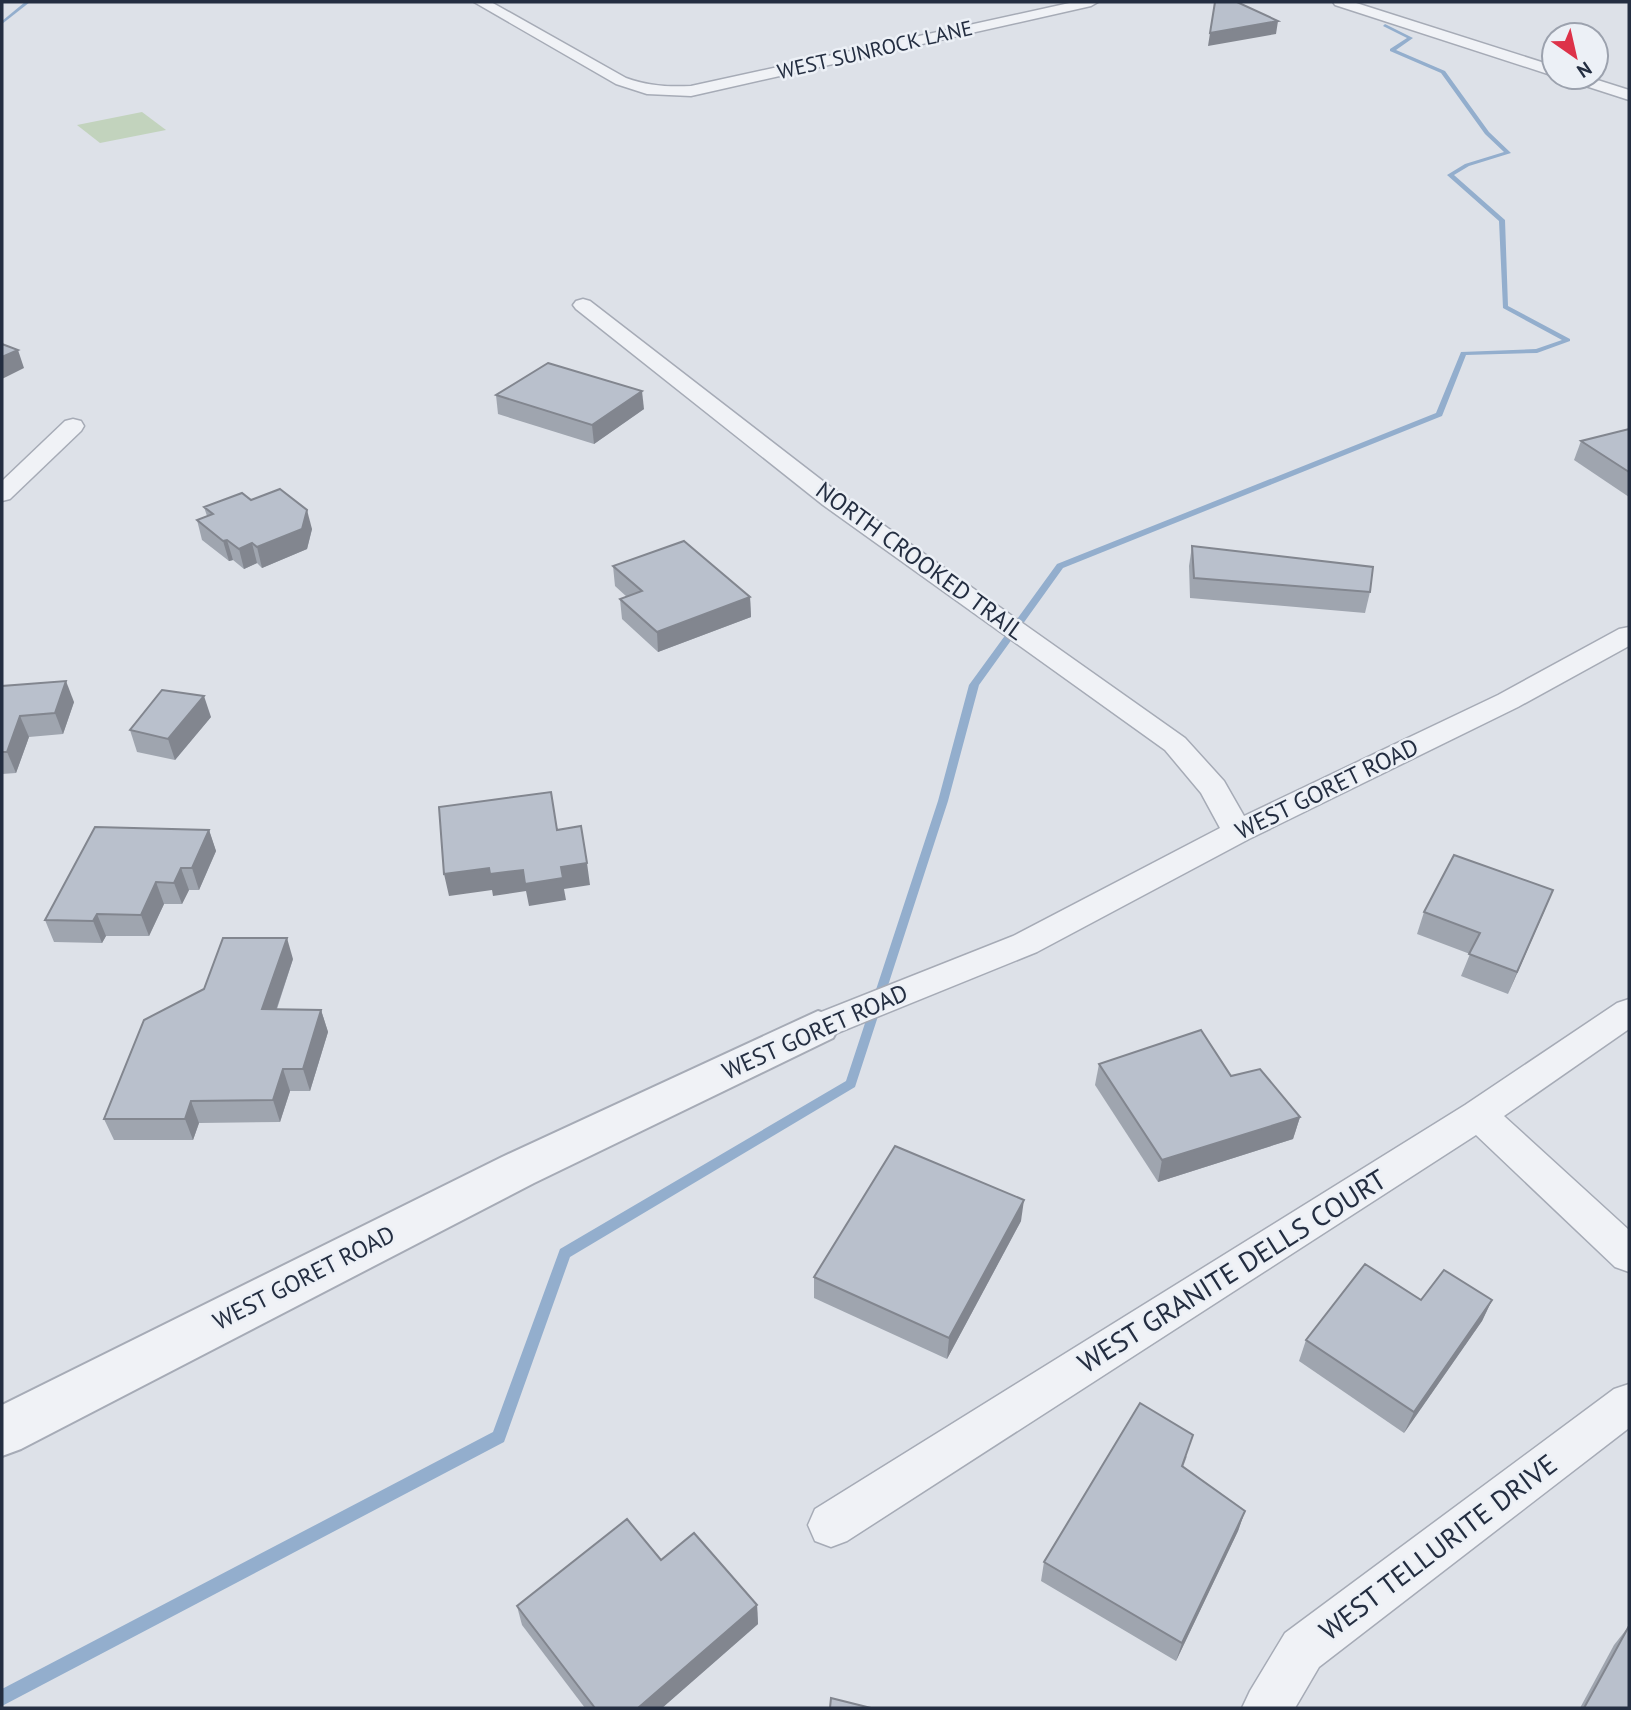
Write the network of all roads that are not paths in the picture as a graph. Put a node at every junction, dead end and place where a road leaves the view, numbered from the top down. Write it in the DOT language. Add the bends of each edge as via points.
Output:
graph roads {
  1 [pos="481,2"];
  2 [pos="1091,2"];
  3 [pos="1340,2"];
  4 [pos="1540,66"];
  5 [pos="1610,90"];
  6 [pos="1629,96"];
  7 [pos="583,305"];
  8 [pos="73,426"];
  9 [pos="2,495"];
  10 [pos="1629,635"];
  11 [pos="1238,832"];
  12 [pos="1629,1012"];
  13 [pos="818,1027"];
  14 [pos="1478,1115"];
  15 [pos="1629,1255"];
  16 [pos="1629,1402"];
  17 [pos="2,1432"];
  18 [pos="831,1525"];
  19 [pos="1267,1708"];
  1 -- 2 [label="street, WEST SUNROCK LANE" via="621,81 658,93 716,86"];
  3 -- 4 [label="street"];
  5 -- 6 [label="street"];
  7 -- 11 [label="street, NORTH CROOKED TRAIL" via="832,500 1175,744 1213,788"];
  8 -- 9 [label="street"];
  10 -- 11 [label="street, WEST GORET ROAD" via="1507,701"];
  11 -- 13 [label="street, WEST GORET ROAD" via="1026,944"];
  12 -- 14 [label="street, WEST GRANITE DELLS COURT"];
  13 -- 17 [label="street, WEST GORET ROAD" via="506,1175"];
  14 -- 15 [label="street"];
  14 -- 18 [label="street, WEST GRANITE DELLS COURT"];
  16 -- 19 [label="street, WEST TELLURITE DRIVE" via="1302,1650"];
}
